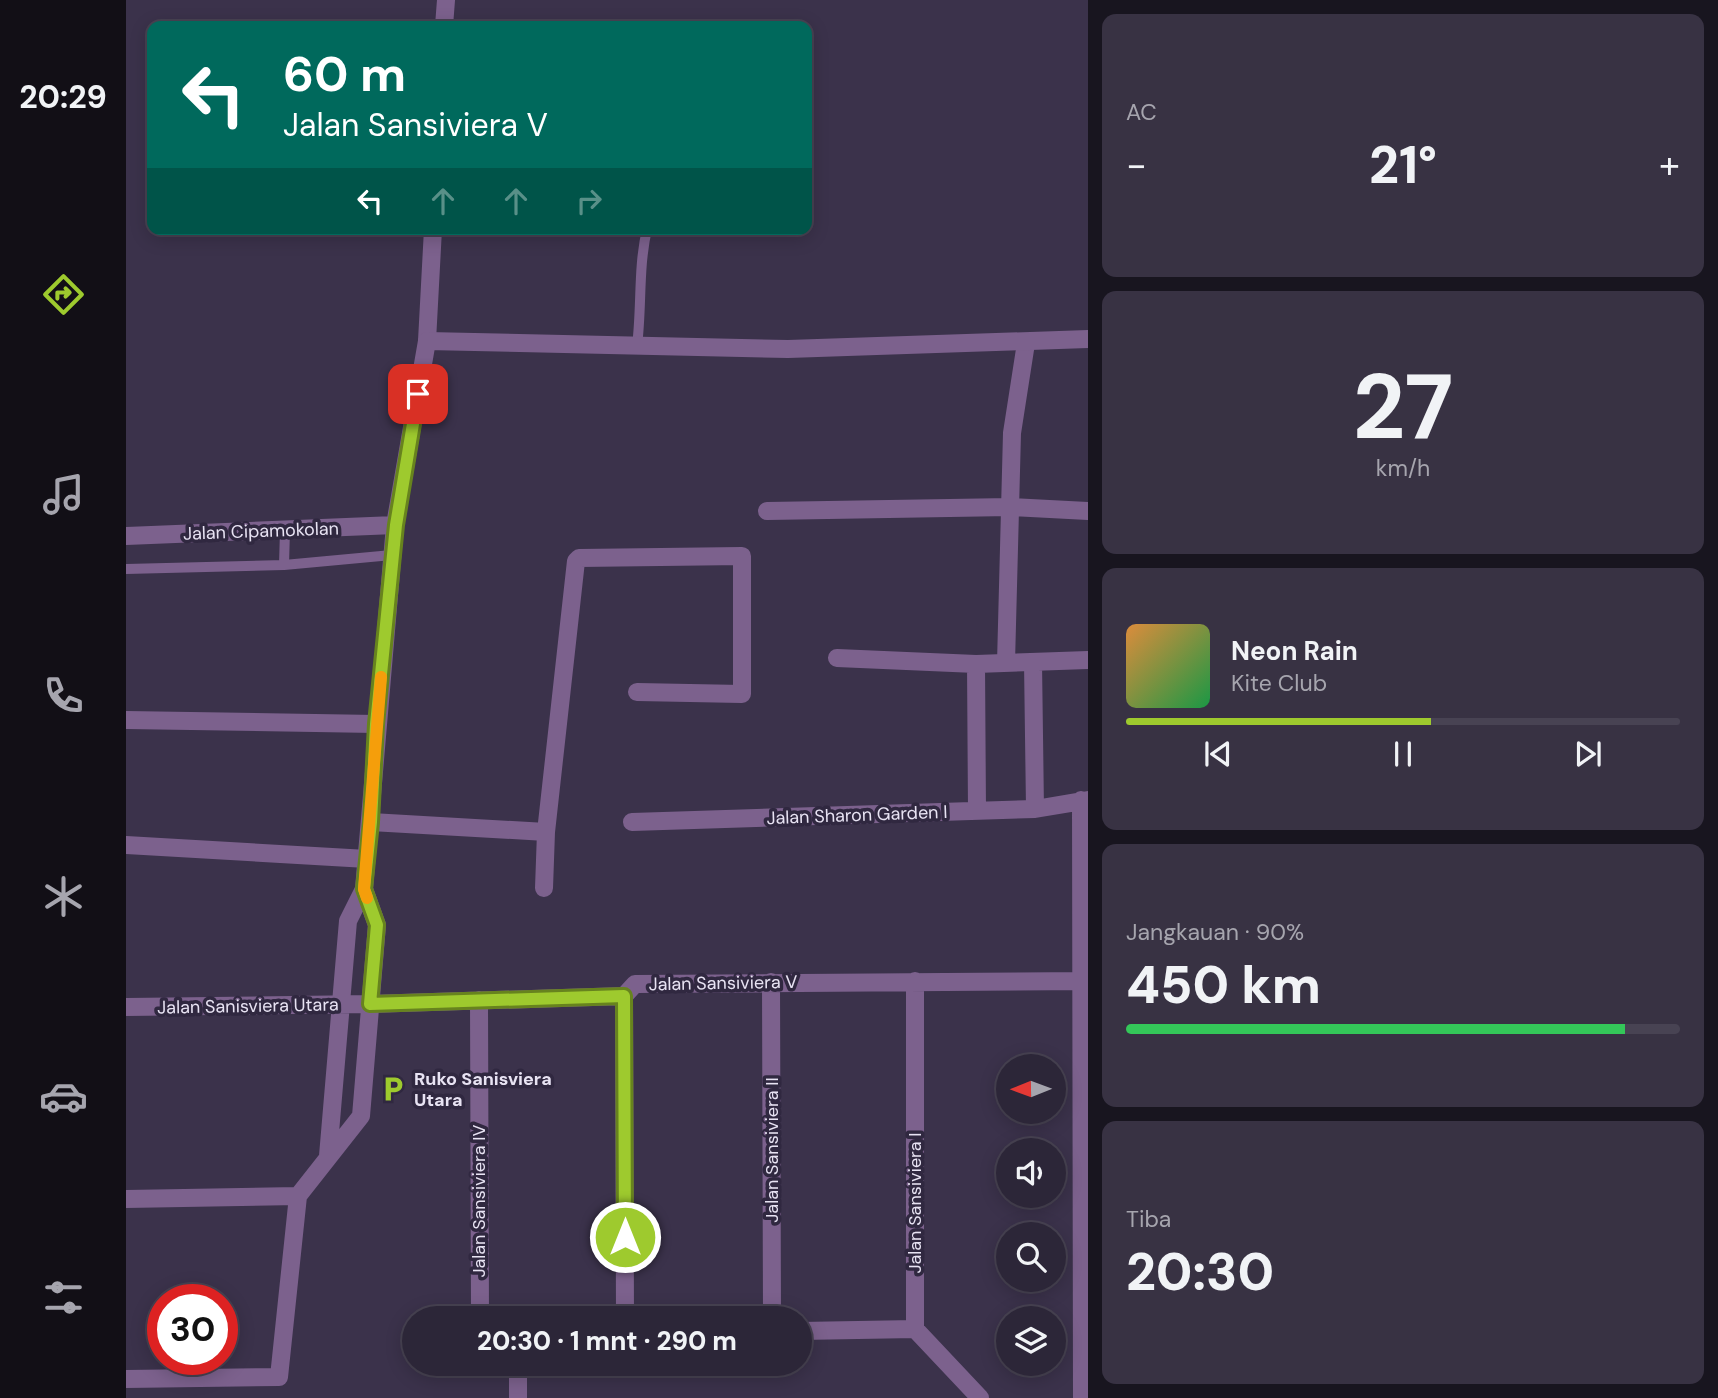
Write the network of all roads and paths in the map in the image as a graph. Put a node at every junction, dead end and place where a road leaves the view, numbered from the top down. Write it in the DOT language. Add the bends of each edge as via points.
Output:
graph roads {
  1 [pos="446,0"];
  2 [pos="444,21"];
  3 [pos="433,235"];
  4 [pos="646,235"];
  5 [pos="1088,339"];
  6 [pos="427,341"];
  7 [pos="1026,343"];
  8 [pos="637,346"];
  9 [pos="1010,507"];
  10 [pos="766,511"];
  11 [pos="1088,511"];
  12 [pos="396,525"];
  13 [pos="285,530"];
  14 [pos="126,536"];
  15 [pos="392,555"];
  16 [pos="284,565"];
  17 [pos="126,569"];
  18 [pos="837,658"];
  19 [pos="1088,660"];
  20 [pos="1033,662"];
  21 [pos="1006,663"];
  22 [pos="976,664"];
  23 [pos="637,692"];
  24 [pos="126,720"];
  25 [pos="376,724"];
  26 [pos="1084,800"];
  27 [pos="1035,809"];
  28 [pos="977,811"];
  29 [pos="371,822"];
  30 [pos="632,822"];
  31 [pos="546,832"];
  32 [pos="126,845"];
  33 [pos="367,859"];
  34 [pos="544,888"];
  35 [pos="364,889"];
  36 [pos="1084,959"];
  37 [pos="915,981"];
  38 [pos="1084,981"];
  39 [pos="771,982"];
  40 [pos="624,996"];
  41 [pos="478,1000"];
  42 [pos="370,1004"];
  43 [pos="342,1005"];
  44 [pos="126,1007"];
  45 [pos="328,1156"];
  46 [pos="298,1196"];
  47 [pos="126,1199"];
  48 [pos="480,1306"];
  49 [pos="625,1306"];
  50 [pos="772,1306"];
  51 [pos="915,1329"];
  52 [pos="812,1331"];
  53 [pos="518,1376"];
  54 [pos="126,1379"];
  55 [pos="518,1398"];
  56 [pos="980,1398"];
  57 [pos="1082,1398"];
  1 -- 2 [label="street"];
  3 -- 6 [label="street"];
  4 -- 8 [label="lane" via="640,262"];
  5 -- 7 [label="street"];
  6 -- 8 [label="street"];
  6 -- 12 [label="street"];
  7 -- 8 [label="street" via="788,349"];
  7 -- 9 [label="street" via="1012,433"];
  9 -- 10 [label="street"];
  9 -- 11 [label="street"];
  9 -- 21 [label="street"];
  12 -- 13 [label="street, Jalan Cipamokolan"];
  12 -- 15 [label="street"];
  13 -- 14 [label="street, Jalan Cipamokolan"];
  13 -- 16 [label="lane"];
  15 -- 16 [label="lane"];
  15 -- 25 [label="street"];
  16 -- 17 [label="lane"];
  18 -- 22 [label="street"];
  19 -- 20 [label="street"];
  20 -- 21 [label="street"];
  20 -- 27 [label="street"];
  21 -- 22 [label="street"];
  22 -- 28 [label="street"];
  23 -- 31 [label="street" via="741,694 743,556 576,561"];
  24 -- 25 [label="street"];
  25 -- 29 [label="street"];
  26 -- 27 [label="street, Jalan Sharon Garden I"];
  26 -- 36 [label="street"];
  27 -- 28 [label="street, Jalan Sharon Garden I"];
  28 -- 30 [label="street, Jalan Sharon Garden I"];
  29 -- 31 [label="street"];
  29 -- 33 [label="street"];
  31 -- 34 [label="street"];
  32 -- 33 [label="street"];
  33 -- 35 [label="street"];
  35 -- 42 [label="street" via="377,925"];
  35 -- 43 [label="street" via="348,921"];
  36 -- 38 [label="street"];
  37 -- 38 [label="street, Jalan Sansiviera V"];
  37 -- 39 [label="street, Jalan Sansiviera V"];
  37 -- 51 [label="street, Jalan Sansiviera I"];
  38 -- 57 [label="street"];
  39 -- 40 [label="street, Jalan Sansiviera V" via="635,984"];
  39 -- 50 [label="street, Jalan Sansiviera II"];
  40 -- 41 [label="street, Jalan Sansiviera V"];
  40 -- 49 [label="street"];
  41 -- 42 [label="street, Jalan Sansiviera V"];
  41 -- 48 [label="street, Jalan Sansiviera IV"];
  42 -- 43 [label="street, Jalan Sanisviera Utara"];
  42 -- 45 [label="street" via="361,1116"];
  43 -- 44 [label="street, Jalan Sanisviera Utara"];
  43 -- 45 [label="street"];
  45 -- 46 [label="street"];
  46 -- 47 [label="street"];
  46 -- 54 [label="street" via="279,1377"];
  51 -- 52 [label="street"];
  51 -- 56 [label="street"];
  53 -- 55 [label="street"];
}
